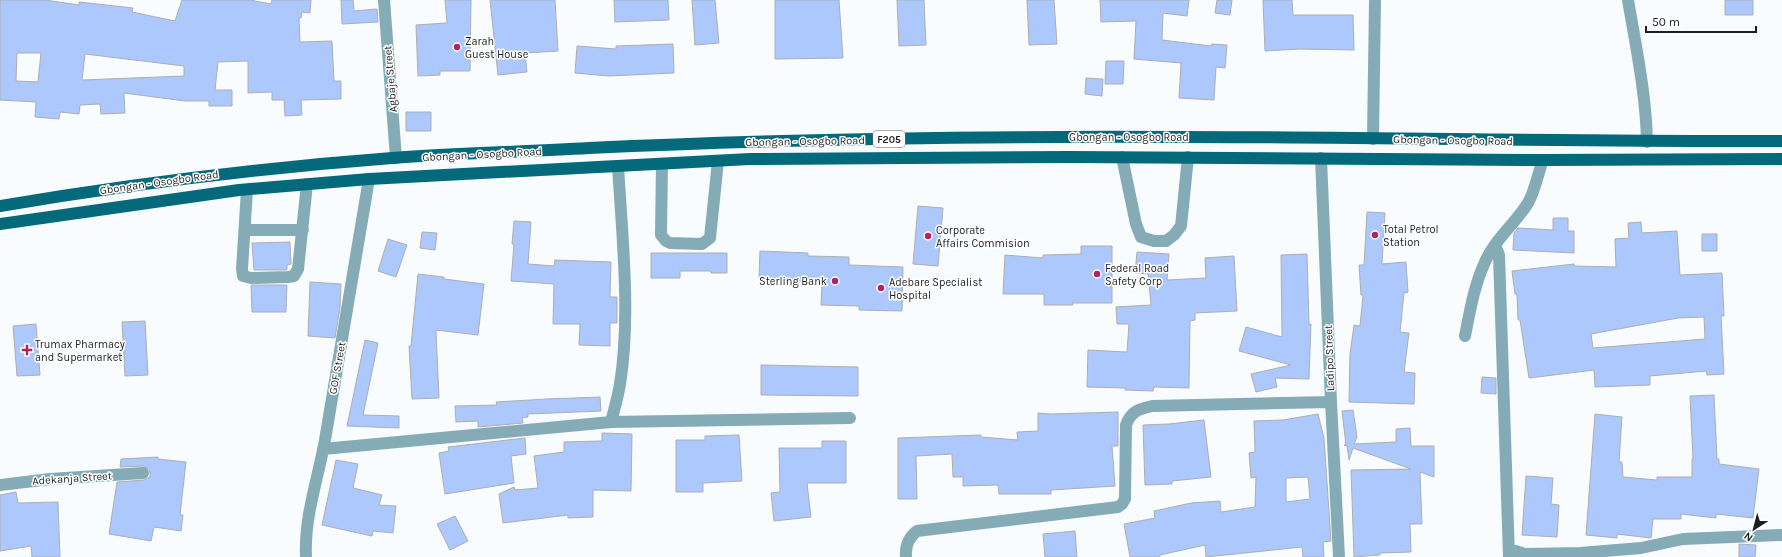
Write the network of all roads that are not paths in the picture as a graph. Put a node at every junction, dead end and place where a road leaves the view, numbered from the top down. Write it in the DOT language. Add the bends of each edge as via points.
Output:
graph roads {
  1 [pos="384,0"];
  2 [pos="1375,0"];
  3 [pos="1628,0"];
  4 [pos="1372,139"];
  5 [pos="1782,141"];
  6 [pos="1647,142"];
  7 [pos="1122,157"];
  8 [pos="1188,157"];
  9 [pos="396,158"];
  10 [pos="1321,158"];
  11 [pos="1782,159"];
  12 [pos="1543,160"];
  13 [pos="718,161"];
  14 [pos="662,164"];
  15 [pos="618,166"];
  16 [pos="369,179"];
  17 [pos="308,184"];
  18 [pos="247,190"];
  19 [pos="0,206"];
  20 [pos="0,224"];
  21 [pos="245,230"];
  22 [pos="302,230"];
  23 [pos="1495,245"];
  24 [pos="1465,336"];
  25 [pos="1331,402"];
  26 [pos="850,418"];
  27 [pos="611,422"];
  28 [pos="323,449"];
  29 [pos="143,472"];
  30 [pos="0,484"];
  31 [pos="1782,535"];
  32 [pos="1509,553"];
  33 [pos="306,557"];
  34 [pos="906,557"];
  35 [pos="1339,557"];
  1 -- 9 [label="street, Agbaje Street"];
  2 -- 4 [label="street"];
  3 -- 6 [label="street" via="1645,101"];
  4 -- 6 [label="main road, Gbongan - Osogbo Road / F205"];
  4 -- 9 [label="main road, Gbongan - Osogbo Road / F205" via="1182,136 953,137 703,143"];
  5 -- 6 [label="main road, Gbongan - Osogbo Road / F205"];
  7 -- 8 [label="main road, Gbongan - Osogbo Road / F205"];
  7 -- 8 [label="street" via="1141,237 1166,241 1181,226"];
  7 -- 13 [label="main road, Gbongan - Osogbo Road / F205"];
  8 -- 10 [label="main road, Gbongan - Osogbo Road / F205"];
  9 -- 19 [label="main road, Gbongan - Osogbo Road / F205" via="237,172"];
  10 -- 12 [label="main road, Gbongan - Osogbo Road / F205"];
  10 -- 25 [label="street, Ladipo Street"];
  11 -- 12 [label="main road, Gbongan - Osogbo Road / F205"];
  12 -- 23 [label="street" via="1529,201"];
  13 -- 14 [label="main road, Gbongan - Osogbo Road / F205"];
  13 -- 14 [label="street" via="710,238 702,244 670,244 661,235"];
  14 -- 15 [label="main road, Gbongan - Osogbo Road / F205"];
  15 -- 16 [label="main road, Gbongan - Osogbo Road / F205"];
  15 -- 27 [label="street" via="624,342 620,384"];
  16 -- 17 [label="main road, Gbongan - Osogbo Road / F205"];
  16 -- 28 [label="street, GOF Street"];
  17 -- 18 [label="main road, Gbongan - Osogbo Road / F205"];
  17 -- 22 [label="street"];
  18 -- 20 [label="main road, Gbongan - Osogbo Road / F205"];
  18 -- 21 [label="street"];
  21 -- 22 [label="street"];
  21 -- 22 [label="street" via="243,276 251,278 294,276 298,269"];
  23 -- 24 [label="street" via="1485,261 1473,293"];
  23 -- 32 [label="street" via="1499,255"];
  25 -- 34 [label="street" via="1141,408 1134,411 1126,425 1125,498 1118,507 918,531 912,534 907,542"];
  25 -- 35 [label="street, Ladipo Street"];
  26 -- 27 [label="street"];
  27 -- 28 [label="street"];
  28 -- 33 [label="street, GOF Street" via="313,494"];
  29 -- 30 [label="street, Adekanja Street"];
  31 -- 32 [label="street" via="1683,539 1641,548 1580,553"];
}
